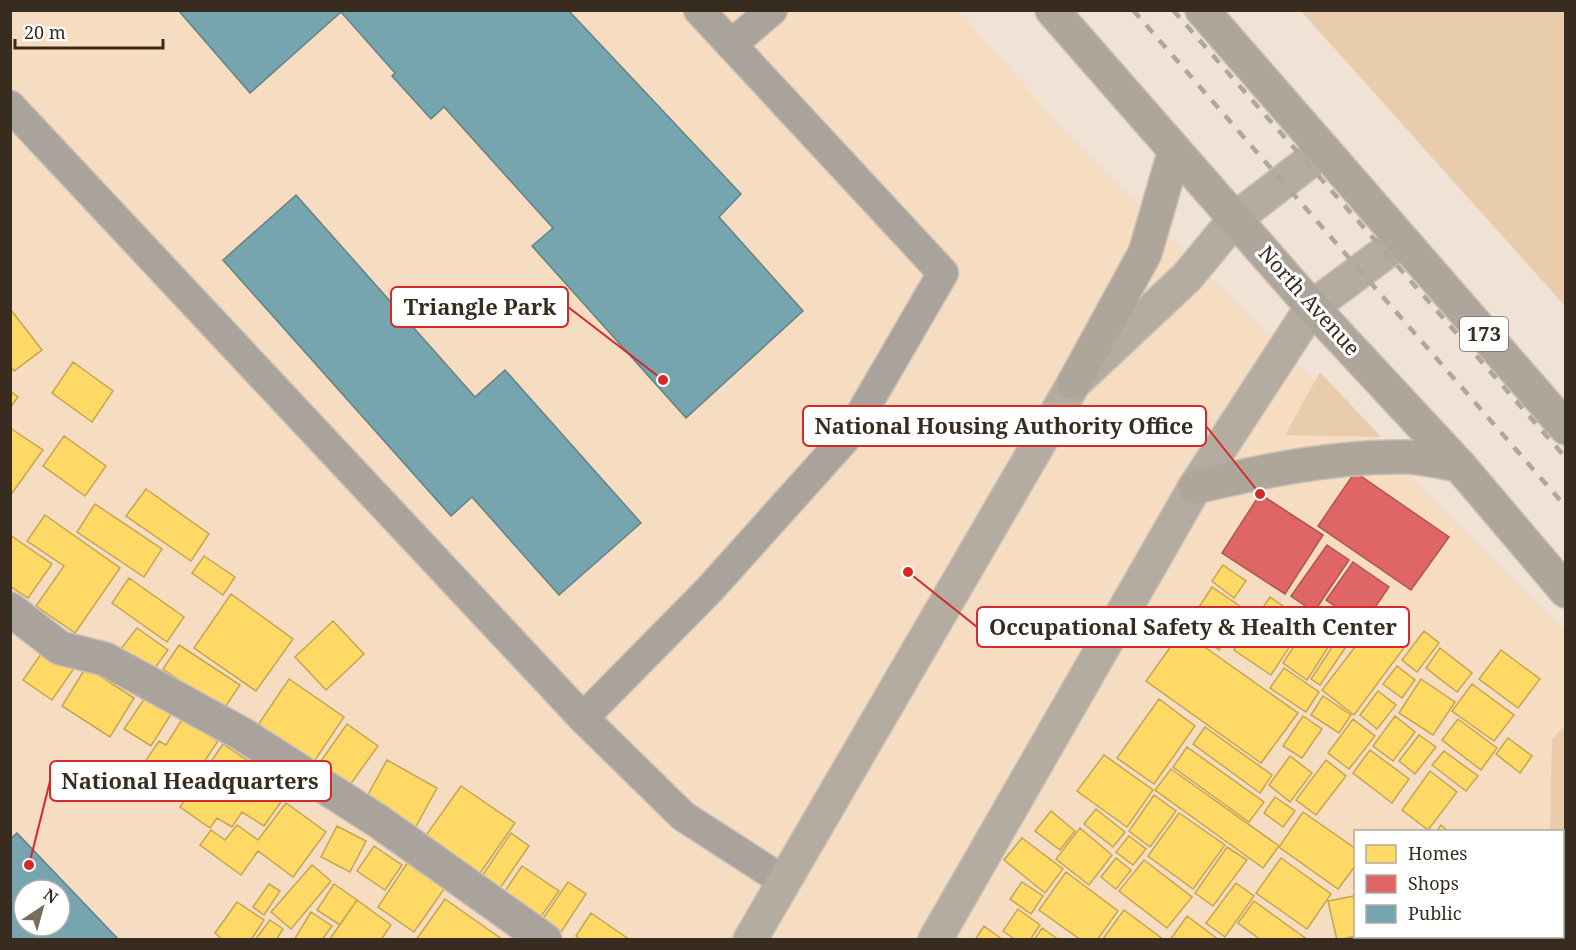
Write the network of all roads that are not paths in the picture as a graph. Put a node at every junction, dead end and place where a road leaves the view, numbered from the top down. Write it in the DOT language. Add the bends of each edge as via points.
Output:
graph roads {
  1 [pos="699,10"];
  2 [pos="772,10"];
  3 [pos="1053,10"];
  4 [pos="1202,10"];
  5 [pos="731,45"];
  6 [pos="10,106"];
  7 [pos="1175,150"];
  8 [pos="1324,150"];
  9 [pos="1235,219"];
  10 [pos="1402,240"];
  11 [pos="1312,307"];
  12 [pos="1074,383"];
  13 [pos="1566,428"];
  14 [pos="1459,465"];
  15 [pos="1195,487"];
  16 [pos="1566,591"];
  17 [pos="10,609"];
  18 [pos="584,718"];
  19 [pos="785,882"];
  20 [pos="545,939"];
  21 [pos="750,939"];
  22 [pos="935,939"];
  1 -- 5 [label="lane"];
  2 -- 5 [label="lane"];
  3 -- 7 [label="main road, North Avenue"];
  4 -- 8 [label="main road, 173"];
  5 -- 18 [label="lane" via="943,273 850,433 710,589"];
  6 -- 18 [label="lane"];
  7 -- 9 [label="main road, North Avenue"];
  7 -- 12 [label="main road" via="1145,253"];
  8 -- 9 [label="main road"];
  8 -- 10 [label="main road, 173"];
  9 -- 11 [label="main road, North Avenue"];
  9 -- 12 [label="main road" via="1187,277"];
  10 -- 11 [label="main road"];
  10 -- 13 [label="main road, 173"];
  11 -- 14 [label="main road, North Avenue"];
  11 -- 15 [label="main road"];
  12 -- 19 [label="main road"];
  14 -- 15 [label="main road" via="1406,457 1340,460"];
  14 -- 16 [label="main road, North Avenue"];
  15 -- 22 [label="main road"];
  17 -- 20 [label="street" via="60,648 105,659 242,734 378,821"];
  18 -- 19 [label="lane" via="683,816"];
  19 -- 21 [label="main road"];
}
